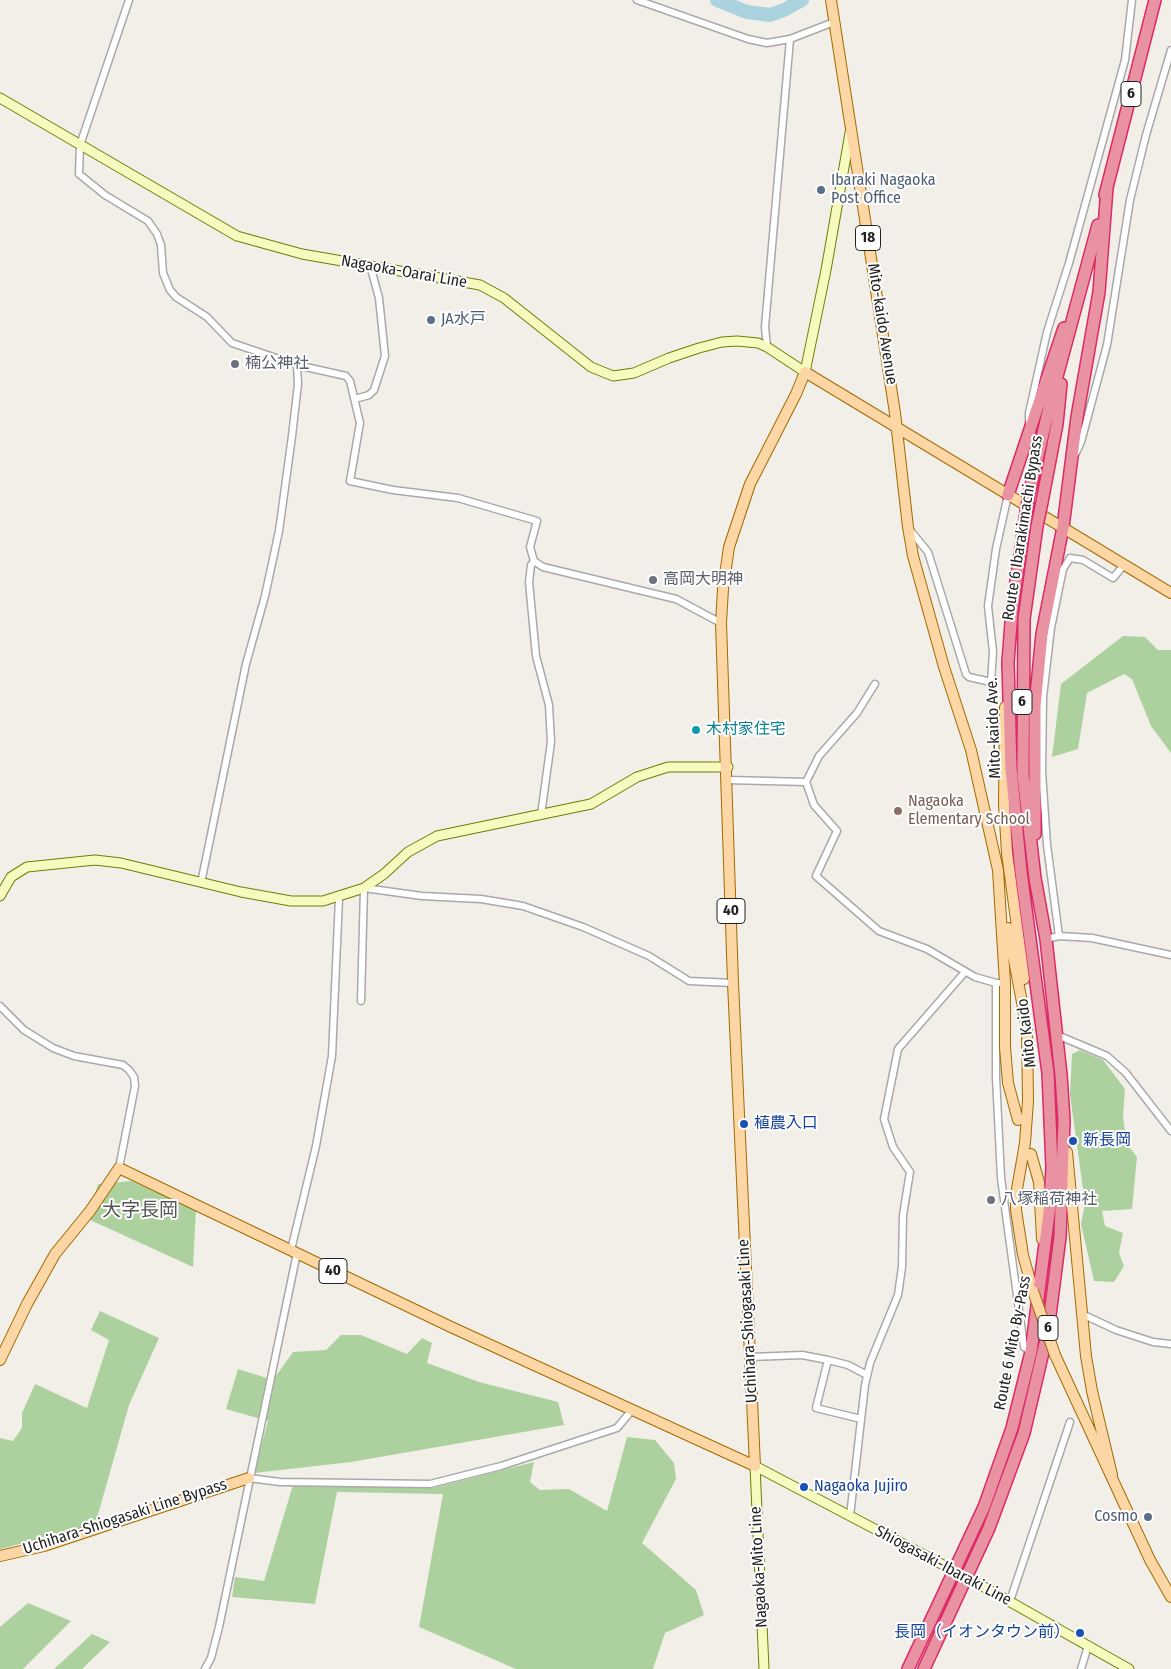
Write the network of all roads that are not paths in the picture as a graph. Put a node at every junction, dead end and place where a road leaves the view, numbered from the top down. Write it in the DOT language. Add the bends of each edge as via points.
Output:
graph roads {
  1 [pos="129,0"];
  2 [pos="637,0"];
  3 [pos="1132,0"];
  4 [pos="1154,0"];
  5 [pos="832,3"];
  6 [pos="834,22"];
  7 [pos="790,38"];
  8 [pos="1171,50"];
  9 [pos="0,98"];
  10 [pos="852,128"];
  11 [pos="80,145"];
  12 [pos="842,172"];
  13 [pos="858,172"];
  14 [pos="1107,188"];
  15 [pos="370,265"];
  16 [pos="767,347"];
  17 [pos="1062,363"];
  18 [pos="297,365"];
  19 [pos="805,372"];
  20 [pos="355,399"];
  21 [pos="897,430"];
  22 [pos="1030,431"];
  23 [pos="1070,468"];
  24 [pos="1008,495"];
  25 [pos="908,527"];
  26 [pos="1062,527"];
  27 [pos="534,562"];
  28 [pos="1124,565"];
  29 [pos="1171,594"];
  30 [pos="721,623"];
  31 [pos="1008,662"];
  32 [pos="875,684"];
  33 [pos="728,767"];
  34 [pos="728,780"];
  35 [pos="806,782"];
  36 [pos="541,815"];
  37 [pos="1035,878"];
  38 [pos="201,883"];
  39 [pos="364,888"];
  40 [pos="1000,893"];
  41 [pos="0,896"];
  42 [pos="339,898"];
  43 [pos="1059,936"];
  44 [pos="1046,939"];
  45 [pos="1171,954"];
  46 [pos="966,972"];
  47 [pos="1000,983"];
  48 [pos="733,984"];
  49 [pos="361,1001"];
  50 [pos="0,1006"];
  51 [pos="1025,1012"];
  52 [pos="1056,1036"];
  53 [pos="1018,1120"];
  54 [pos="1064,1120"];
  55 [pos="1050,1121"];
  56 [pos="1171,1131"];
  57 [pos="1030,1154"];
  58 [pos="119,1168"];
  59 [pos="294,1252"];
  60 [pos="1042,1275"];
  61 [pos="1082,1314"];
  62 [pos="1171,1344"];
  63 [pos="1031,1352"];
  64 [pos="751,1357"];
  65 [pos="0,1360"];
  66 [pos="828,1360"];
  67 [pos="867,1375"];
  68 [pos="632,1410"];
  69 [pos="861,1420"];
  70 [pos="1070,1422"];
  71 [pos="755,1466"];
  72 [pos="1112,1475"];
  73 [pos="249,1478"];
  74 [pos="850,1516"];
  75 [pos="0,1556"];
  76 [pos="955,1572"];
  77 [pos="968,1578"];
  78 [pos="1171,1597"];
  79 [pos="1010,1601"];
  80 [pos="1088,1646"];
  81 [pos="205,1669"];
  82 [pos="764,1669"];
  83 [pos="908,1669"];
  84 [pos="924,1669"];
  85 [pos="1081,1669"];
  86 [pos="1129,1669"];
  1 -- 11 [label="street"];
  2 -- 7 [label="street" via="759,42"];
  3 -- 22 [label="street" via="1125,60 1047,332 1029,413"];
  4 -- 14 [label="highway, Route 6 Ibarakimachi Bypass / 6"];
  5 -- 6 [label="main road, Mito-kaido Avenue / 18"];
  6 -- 7 [label="street"];
  6 -- 10 [label="main road, Mito-kaido Avenue / 18"];
  7 -- 16 [label="street" via="765,327"];
  8 -- 23 [label="street" via="1130,200 1107,345 1081,442"];
  9 -- 11 [label="main road, Nagaoka-Oarai Line"];
  10 -- 12 [label="main road"];
  10 -- 13 [label="main road, Mito-kaido Avenue / 18"];
  11 -- 15 [label="main road, Nagaoka-Oarai Line" via="238,236 302,254"];
  11 -- 18 [label="street" via="79,174 84,180 141,215 153,227 167,283 176,297 207,317 232,343"];
  12 -- 13 [label="main road" via="851,169"];
  12 -- 19 [label="main road"];
  13 -- 21 [label="main road, Mito-kaido Avenue / 18"];
  14 -- 17 [label="highway, Route 6 Ibarakimachi Bypass / 6"];
  14 -- 22 [label="highway"];
  14 -- 23 [label="highway" via="1098,292"];
  15 -- 16 [label="main road, Nagaoka-Oarai Line" via="487,288 591,367 613,376 634,373 669,358 722,342 749,341"];
  15 -- 20 [label="street" via="379,298 385,356 374,390"];
  16 -- 19 [label="main road, Nagaoka-Oarai Line"];
  17 -- 31 [label="highway, Route 6 Ibarakimachi Bypass / 6, bridge" via="1029,494"];
  17 -- 37 [label="highway, Route 6 Ibarakimachi Bypass / 6, bridge" via="1057,424 1026,600 1022,656 1023,775"];
  18 -- 20 [label="street" via="346,376"];
  18 -- 38 [label="street" via="298,384 279,531 246,664"];
  19 -- 21 [label="main road"];
  19 -- 30 [label="main road, Uchihara-Shiogasaki Line / 40" via="761,459 740,511 724,568"];
  20 -- 27 [label="street" via="360,423 350,481 458,498 537,521 530,547"];
  21 -- 24 [label="main road"];
  21 -- 25 [label="main road, Mito-kaido Avenue"];
  22 -- 24 [label="highway"];
  23 -- 26 [label="highway"];
  24 -- 25 [label="street" via="988,606 993,652 991,682 966,674 928,552"];
  24 -- 26 [label="main road"];
  25 -- 40 [label="main road, Mito-kaido Avenue" via="927,610 983,794"];
  26 -- 28 [label="main road"];
  26 -- 37 [label="highway" via="1042,634 1035,706"];
  27 -- 30 [label="street" via="543,567 676,599"];
  27 -- 36 [label="street" via="529,582 533,631 549,705 551,742"];
  28 -- 29 [label="main road"];
  28 -- 43 [label="street" via="1113,578 1083,560 1070,558 1063,569 1051,628 1043,697 1042,772 1047,845"];
  30 -- 33 [label="main road, Uchihara-Shiogasaki Line / 40"];
  31 -- 51 [label="main road" via="1003,734 1004,804 1007,853 1026,988"];
  31 -- 55 [label="highway, Mito-kaido Ave. / 6" via="1013,797 1042,1014"];
  32 -- 35 [label="street" via="857,713 819,756"];
  33 -- 34 [label="main road, Uchihara-Shiogasaki Line / 40"];
  33 -- 36 [label="main road" via="668,767 637,777 591,804"];
  34 -- 35 [label="street"];
  34 -- 48 [label="main road, Uchihara-Shiogasaki Line / 40"];
  35 -- 46 [label="street" via="814,805 837,831 816,876 879,931 927,949"];
  36 -- 39 [label="main road" via="437,836 408,852"];
  37 -- 44 [label="highway, 6"];
  38 -- 41 [label="main road" via="121,863 95,860 27,867 11,877"];
  38 -- 42 [label="main road" via="291,901"];
  39 -- 42 [label="main road"];
  39 -- 48 [label="street" via="523,906 583,927 648,956 689,981"];
  39 -- 49 [label="street"];
  40 -- 47 [label="main road"];
  40 -- 51 [label="main road"];
  42 -- 59 [label="street" via="332,1056"];
  43 -- 44 [label="street"];
  43 -- 45 [label="street" via="1100,940"];
  44 -- 52 [label="highway, 6"];
  46 -- 47 [label="street"];
  46 -- 67 [label="street" via="898,1049 884,1119 893,1147 910,1172 903,1215 902,1267 898,1295"];
  47 -- 53 [label="main road" via="1007,1074"];
  47 -- 63 [label="street" via="996,1077 1001,1178 1024,1348"];
  48 -- 64 [label="main road, Uchihara-Shiogasaki Line / 40"];
  50 -- 58 [label="street" via="24,1030 53,1048 74,1056 123,1065 129,1070 135,1086"];
  51 -- 72 [label="main road, bridge" via="1028,1101 1016,1195 1023,1255 1055,1355 1100,1456"];
  52 -- 54 [label="highway, 6"];
  52 -- 56 [label="street" via="1107,1056 1126,1073"];
  54 -- 61 [label="main road"];
  54 -- 77 [label="highway, Route 6 Mito By-Pass / 6" via="1060,1237 1041,1364 1017,1452"];
  55 -- 60 [label="highway, Route 6 Mito By-Pass / 6" via="1050,1205"];
  57 -- 60 [label="main road" via="1041,1198"];
  58 -- 59 [label="main road, 40"];
  58 -- 65 [label="main road" via="55,1254"];
  59 -- 68 [label="main road, 40"];
  59 -- 73 [label="street"];
  60 -- 63 [label="highway, Route 6 Mito By-Pass / 6"];
  61 -- 62 [label="street" via="1116,1330 1153,1342"];
  61 -- 72 [label="main road" via="1092,1391"];
  63 -- 76 [label="highway, Route 6 Mito By-Pass / 6" via="999,1469"];
  64 -- 66 [label="street" via="802,1354"];
  64 -- 71 [label="main road, Uchihara-Shiogasaki Line / 40"];
  66 -- 67 [label="street" via="848,1365"];
  66 -- 69 [label="street" via="816,1408"];
  67 -- 69 [label="street"];
  68 -- 71 [label="main road, 40"];
  68 -- 73 [label="street" via="616,1428 501,1466 430,1484 280,1482"];
  69 -- 74 [label="street"];
  70 -- 79 [label="street"];
  71 -- 74 [label="main road, Shiogasaki-Ibaraki Line"];
  71 -- 82 [label="main road, Nagaoka-Mito Line"];
  72 -- 78 [label="main road" via="1150,1560"];
  73 -- 75 [label="main road, Uchihara-Shiogasaki Line Bypass" via="44,1546"];
  73 -- 81 [label="street" via="219,1627"];
  74 -- 76 [label="main road, Shiogasaki-Ibaraki Line"];
  76 -- 77 [label="main road, Shiogasaki-Ibaraki Line"];
  76 -- 83 [label="highway, Route 6 Mito By-Pass / 6"];
  77 -- 79 [label="main road, Shiogasaki-Ibaraki Line"];
  77 -- 84 [label="highway, Route 6 Mito By-Pass / 6"];
  79 -- 80 [label="main road, Shiogasaki-Ibaraki Line"];
  80 -- 85 [label="street"];
  80 -- 86 [label="main road, Shiogasaki-Ibaraki Line"];
}
